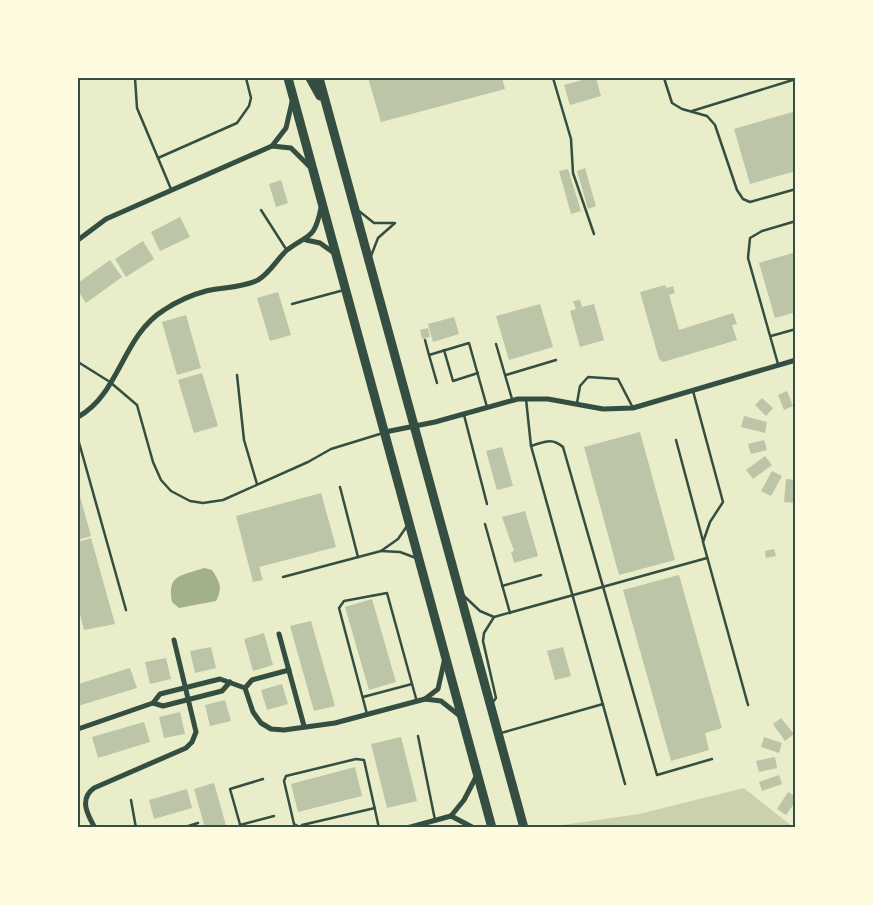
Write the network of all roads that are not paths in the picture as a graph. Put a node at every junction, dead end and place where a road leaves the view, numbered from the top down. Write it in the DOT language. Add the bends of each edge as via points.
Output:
graph roads {
  1 [pos="135,78"];
  2 [pos="246,78"];
  3 [pos="288,78"];
  4 [pos="310,78"];
  5 [pos="319,78"];
  6 [pos="553,78"];
  7 [pos="664,78"];
  8 [pos="796,79"];
  9 [pos="293,97"];
  10 [pos="326,104"];
  11 [pos="691,111"];
  12 [pos="272,146"];
  13 [pos="158,158"];
  14 [pos="314,172"];
  15 [pos="796,189"];
  16 [pos="172,190"];
  17 [pos="322,203"];
  18 [pos="354,206"];
  19 [pos="261,210"];
  20 [pos="796,221"];
  21 [pos="594,234"];
  22 [pos="78,240"];
  23 [pos="306,240"];
  24 [pos="287,250"];
  25 [pos="337,256"];
  26 [pos="370,265"];
  27 [pos="346,289"];
  28 [pos="292,304"];
  29 [pos="796,329"];
  30 [pos="771,336"];
  31 [pos="425,340"];
  32 [pos="496,344"];
  33 [pos="444,350"];
  34 [pos="429,355"];
  35 [pos="556,360"];
  36 [pos="796,360"];
  37 [pos="78,362"];
  38 [pos="779,365"];
  39 [pos="478,373"];
  40 [pos="237,375"];
  41 [pos="506,375"];
  42 [pos="110,382"];
  43 [pos="437,383"];
  44 [pos="693,391"];
  45 [pos="526,398"];
  46 [pos="512,401"];
  47 [pos="576,404"];
  48 [pos="487,407"];
  49 [pos="633,408"];
  50 [pos="464,413"];
  51 [pos="78,417"];
  52 [pos="414,425"];
  53 [pos="385,432"];
  54 [pos="78,439"];
  55 [pos="676,440"];
  56 [pos="531,446"];
  57 [pos="257,484"];
  58 [pos="340,487"];
  59 [pos="487,504"];
  60 [pos="410,523"];
  61 [pos="485,524"];
  62 [pos="703,542"];
  63 [pos="381,551"];
  64 [pos="358,557"];
  65 [pos="707,558"];
  66 [pos="420,559"];
  67 [pos="540,575"];
  68 [pos="283,577"];
  69 [pos="502,586"];
  70 [pos="603,586"];
  71 [pos="460,592"];
  72 [pos="574,595"];
  73 [pos="126,610"];
  74 [pos="510,613"];
  75 [pos="494,617"];
  76 [pos="279,634"];
  77 [pos="174,640"];
  78 [pos="445,653"];
  79 [pos="288,670"];
  80 [pos="230,682"];
  81 [pos="412,684"];
  82 [pos="185,687"];
  83 [pos="245,688"];
  84 [pos="363,697"];
  85 [pos="425,699"];
  86 [pos="189,700"];
  87 [pos="418,702"];
  88 [pos="153,703"];
  89 [pos="603,704"];
  90 [pos="748,705"];
  91 [pos="491,706"];
  92 [pos="368,715"];
  93 [pos="462,718"];
  94 [pos="304,726"];
  95 [pos="78,730"];
  96 [pos="497,734"];
  97 [pos="418,736"];
  98 [pos="712,759"];
  99 [pos="478,774"];
  100 [pos="263,779"];
  101 [pos="625,784"];
  102 [pos="131,800"];
  103 [pos="375,808"];
  104 [pos="274,816"];
  105 [pos="451,816"];
  106 [pos="435,820"];
  107 [pos="198,823"];
  108 [pos="240,826"];
  109 [pos="302,826"];
  110 [pos="409,827"];
  111 [pos="95,828"];
  112 [pos="136,828"];
  113 [pos="182,828"];
  114 [pos="379,828"];
  115 [pos="474,828"];
  116 [pos="492,828"];
  117 [pos="524,828"];
  1 -- 13 [label="lane" via="137,108"];
  2 -- 13 [label="lane" via="251,98 238,122"];
  3 -- 9 [label="main road"];
  4 -- 10 [label="main road"];
  5 -- 10 [label="main road"];
  6 -- 21 [label="lane" via="571,139 573,173"];
  7 -- 11 [label="lane" via="672,103"];
  8 -- 11 [label="lane"];
  9 -- 12 [label="street" via="286,128"];
  9 -- 14 [label="main road"];
  10 -- 18 [label="main road"];
  11 -- 15 [label="lane" via="707,116 715,125 743,199 750,202"];
  12 -- 14 [label="street" via="291,148"];
  12 -- 16 [label="street"];
  13 -- 16 [label="lane"];
  14 -- 17 [label="main road"];
  16 -- 22 [label="street" via="106,219"];
  17 -- 23 [label="street" via="316,226"];
  17 -- 25 [label="main road"];
  18 -- 26 [label="main road"];
  18 -- 26 [label="lane" via="374,222 396,223 374,244"];
  19 -- 24 [label="lane"];
  20 -- 30 [label="lane" via="750,238 748,258"];
  23 -- 24 [label="street"];
  23 -- 25 [label="street" via="320,243"];
  24 -- 42 [label="street" via="258,280 205,291 162,310 141,327"];
  25 -- 27 [label="main road"];
  26 -- 52 [label="main road"];
  27 -- 28 [label="lane"];
  27 -- 53 [label="main road"];
  29 -- 30 [label="lane"];
  30 -- 38 [label="lane"];
  31 -- 34 [label="lane"];
  32 -- 41 [label="lane"];
  33 -- 34 [label="lane"];
  33 -- 39 [label="lane" via="469,343"];
  33 -- 39 [label="lane" via="453,381"];
  34 -- 43 [label="lane"];
  35 -- 41 [label="lane"];
  36 -- 38 [label="street"];
  37 -- 42 [label="lane"];
  38 -- 44 [label="street"];
  39 -- 48 [label="lane"];
  40 -- 57 [label="lane" via="244,440"];
  41 -- 46 [label="lane"];
  42 -- 51 [label="street" via="92,410"];
  42 -- 57 [label="lane" via="137,405 156,470 171,490 190,501 209,503"];
  44 -- 49 [label="street"];
  44 -- 62 [label="lane" via="723,502 710,522"];
  45 -- 46 [label="street"];
  45 -- 47 [label="street"];
  45 -- 56 [label="lane"];
  46 -- 48 [label="street"];
  47 -- 49 [label="street" via="603,409"];
  47 -- 49 [label="lane" via="580,386 588,377 618,379"];
  48 -- 50 [label="street"];
  50 -- 52 [label="street"];
  50 -- 59 [label="lane"];
  52 -- 53 [label="street"];
  52 -- 71 [label="main road"];
  53 -- 57 [label="lane" via="331,449"];
  53 -- 60 [label="main road"];
  54 -- 73 [label="lane"];
  55 -- 62 [label="lane"];
  56 -- 70 [label="lane" via="550,440 563,447"];
  56 -- 72 [label="lane"];
  58 -- 64 [label="lane"];
  60 -- 63 [label="lane" via="398,539"];
  60 -- 66 [label="main road"];
  61 -- 69 [label="lane"];
  62 -- 65 [label="lane"];
  63 -- 64 [label="lane"];
  63 -- 66 [label="lane" via="400,552"];
  64 -- 68 [label="lane"];
  65 -- 70 [label="lane"];
  65 -- 90 [label="lane"];
  66 -- 78 [label="main road"];
  67 -- 69 [label="lane"];
  69 -- 74 [label="lane"];
  70 -- 72 [label="lane"];
  70 -- 98 [label="lane" via="657,775"];
  71 -- 75 [label="lane" via="480,611"];
  71 -- 91 [label="main road"];
  72 -- 74 [label="lane"];
  72 -- 89 [label="lane"];
  74 -- 75 [label="lane"];
  75 -- 91 [label="lane" via="482,641 496,698"];
  76 -- 79 [label="street"];
  77 -- 82 [label="street"];
  78 -- 85 [label="street" via="438,689"];
  78 -- 93 [label="main road"];
  79 -- 83 [label="street" via="252,680"];
  79 -- 94 [label="street"];
  80 -- 82 [label="street" via="220,679"];
  80 -- 83 [label="street"];
  80 -- 86 [label="street" via="222,691"];
  81 -- 84 [label="lane"];
  81 -- 84 [label="lane" via="386,593 344,601 339,608"];
  81 -- 87 [label="lane"];
  82 -- 86 [label="street"];
  82 -- 88 [label="street" via="160,694"];
  83 -- 94 [label="street" via="253,712 270,729"];
  84 -- 92 [label="lane"];
  85 -- 87 [label="street"];
  85 -- 93 [label="street" via="441,701"];
  86 -- 88 [label="street" via="163,706"];
  86 -- 111 [label="street" via="196,732 192,742 186,748 87,793 87,814"];
  87 -- 92 [label="street"];
  88 -- 95 [label="street"];
  89 -- 96 [label="lane"];
  89 -- 101 [label="lane"];
  91 -- 96 [label="main road"];
  92 -- 94 [label="street"];
  93 -- 99 [label="main road"];
  96 -- 117 [label="main road"];
  97 -- 106 [label="lane"];
  99 -- 105 [label="street"];
  99 -- 116 [label="main road"];
  100 -- 108 [label="lane" via="230,789"];
  102 -- 112 [label="lane"];
  103 -- 109 [label="lane"];
  103 -- 109 [label="lane" via="364,760 356,759 286,776 284,781 294,824"];
  103 -- 114 [label="lane"];
  104 -- 108 [label="lane"];
  105 -- 106 [label="street"];
  105 -- 115 [label="street"];
  106 -- 110 [label="street"];
  107 -- 113 [label="lane"];
}
